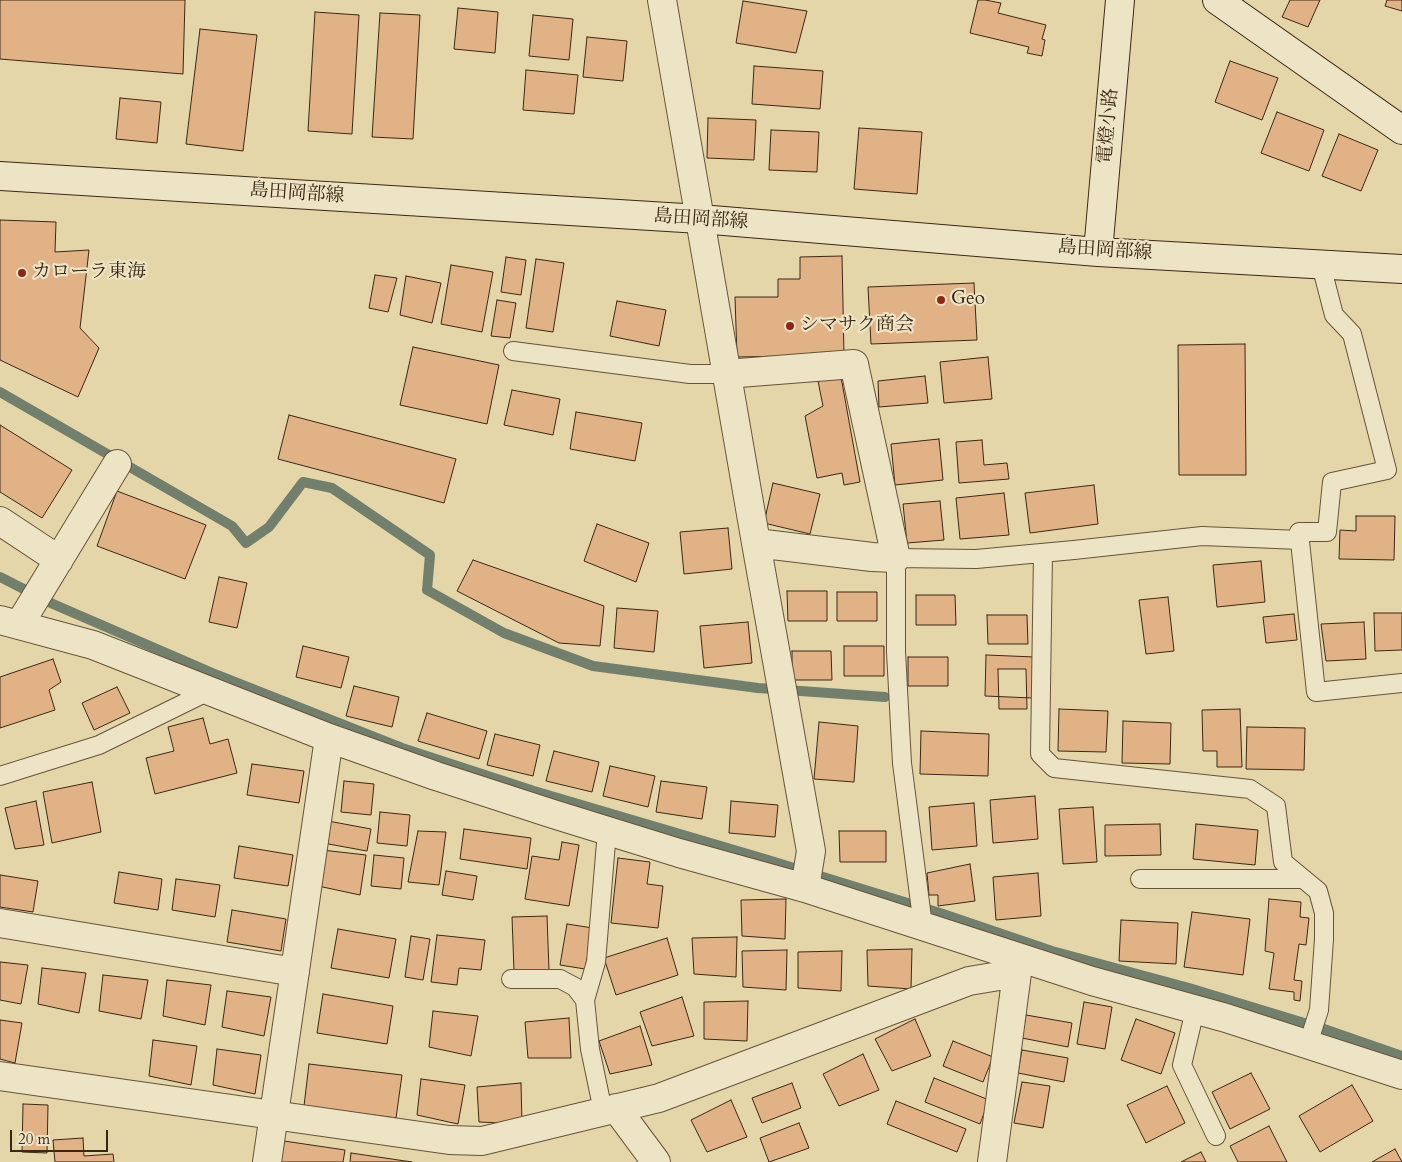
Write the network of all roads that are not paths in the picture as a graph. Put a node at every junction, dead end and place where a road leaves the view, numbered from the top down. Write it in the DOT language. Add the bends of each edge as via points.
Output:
graph roads {
  1 [pos="662,0"];
  2 [pos="1120,0"];
  3 [pos="1217,0"];
  4 [pos="1402,130"];
  5 [pos="0,176"];
  6 [pos="700,219"];
  7 [pos="1098,252"];
  8 [pos="1320,265"];
  9 [pos="1402,269"];
  10 [pos="513,351"];
  11 [pos="726,374"];
  12 [pos="117,464"];
  13 [pos="0,521"];
  14 [pos="1300,540"];
  15 [pos="756,544"];
  16 [pos="1043,552"];
  17 [pos="896,558"];
  18 [pos="59,560"];
  19 [pos="9,622"];
  20 [pos="1402,683"];
  21 [pos="209,691"];
  22 [pos="329,738"];
  23 [pos="0,776"];
  24 [pos="607,831"];
  25 [pos="1140,879"];
  26 [pos="1304,879"];
  27 [pos="805,888"];
  28 [pos="0,923"];
  29 [pos="923,926"];
  30 [pos="1018,966"];
  31 [pos="295,972"];
  32 [pos="511,979"];
  33 [pos="585,1000"];
  34 [pos="1195,1010"];
  35 [pos="1308,1044"];
  36 [pos="1402,1075"];
  37 [pos="0,1076"];
  38 [pos="610,1110"];
  39 [pos="275,1115"];
  40 [pos="1216,1136"];
  41 [pos="493,1150"];
  42 [pos="268,1162"];
  43 [pos="656,1162"];
  44 [pos="992,1162"];
  1 -- 6 [label="street"];
  2 -- 7 [label="street, 電燈小路"];
  3 -- 4 [label="street"];
  5 -- 6 [label="street, 島田岡部線"];
  6 -- 7 [label="street, 島田岡部線"];
  6 -- 11 [label="street"];
  7 -- 8 [label="street, 島田岡部線"];
  8 -- 9 [label="street, 島田岡部線"];
  8 -- 14 [label="lane" via="1334,315 1352,334 1387,470 1332,482 1327,532 1299,532"];
  10 -- 11 [label="lane" via="690,374"];
  11 -- 15 [label="street"];
  11 -- 17 [label="street" via="854,364"];
  12 -- 18 [label="street"];
  13 -- 18 [label="street"];
  14 -- 16 [label="lane" via="1202,536"];
  14 -- 20 [label="lane" via="1316,692"];
  15 -- 17 [label="street"];
  15 -- 27 [label="street" via="811,851"];
  16 -- 17 [label="lane" via="976,559"];
  16 -- 26 [label="lane" via="1040,754 1054,768 1250,789 1276,806 1283,862"];
  17 -- 29 [label="lane" via="896,652 902,763"];
  18 -- 19 [label="street"];
  19 -- 21 [label="street" via="93,645"];
  21 -- 22 [label="street"];
  21 -- 23 [label="lane" via="99,745"];
  22 -- 24 [label="street"];
  22 -- 31 [label="street"];
  24 -- 27 [label="street"];
  24 -- 33 [label="lane" via="596,962"];
  25 -- 26 [label="lane"];
  26 -- 35 [label="lane" via="1318,891 1324,913 1318,1010"];
  27 -- 29 [label="street"];
  28 -- 31 [label="street"];
  29 -- 30 [label="street"];
  30 -- 34 [label="street" via="1092,981"];
  30 -- 38 [label="street" via="968,981 659,1098"];
  30 -- 44 [label="street"];
  31 -- 39 [label="street"];
  32 -- 33 [label="lane" via="560,979 575,987"];
  33 -- 38 [label="lane" via="590,1049"];
  34 -- 35 [label="street"];
  34 -- 40 [label="lane" via="1182,1065"];
  35 -- 36 [label="street"];
  37 -- 39 [label="street"];
  38 -- 41 [label="street"];
  38 -- 43 [label="street"];
  39 -- 41 [label="street" via="449,1140 482,1140"];
  39 -- 42 [label="street"];
}
